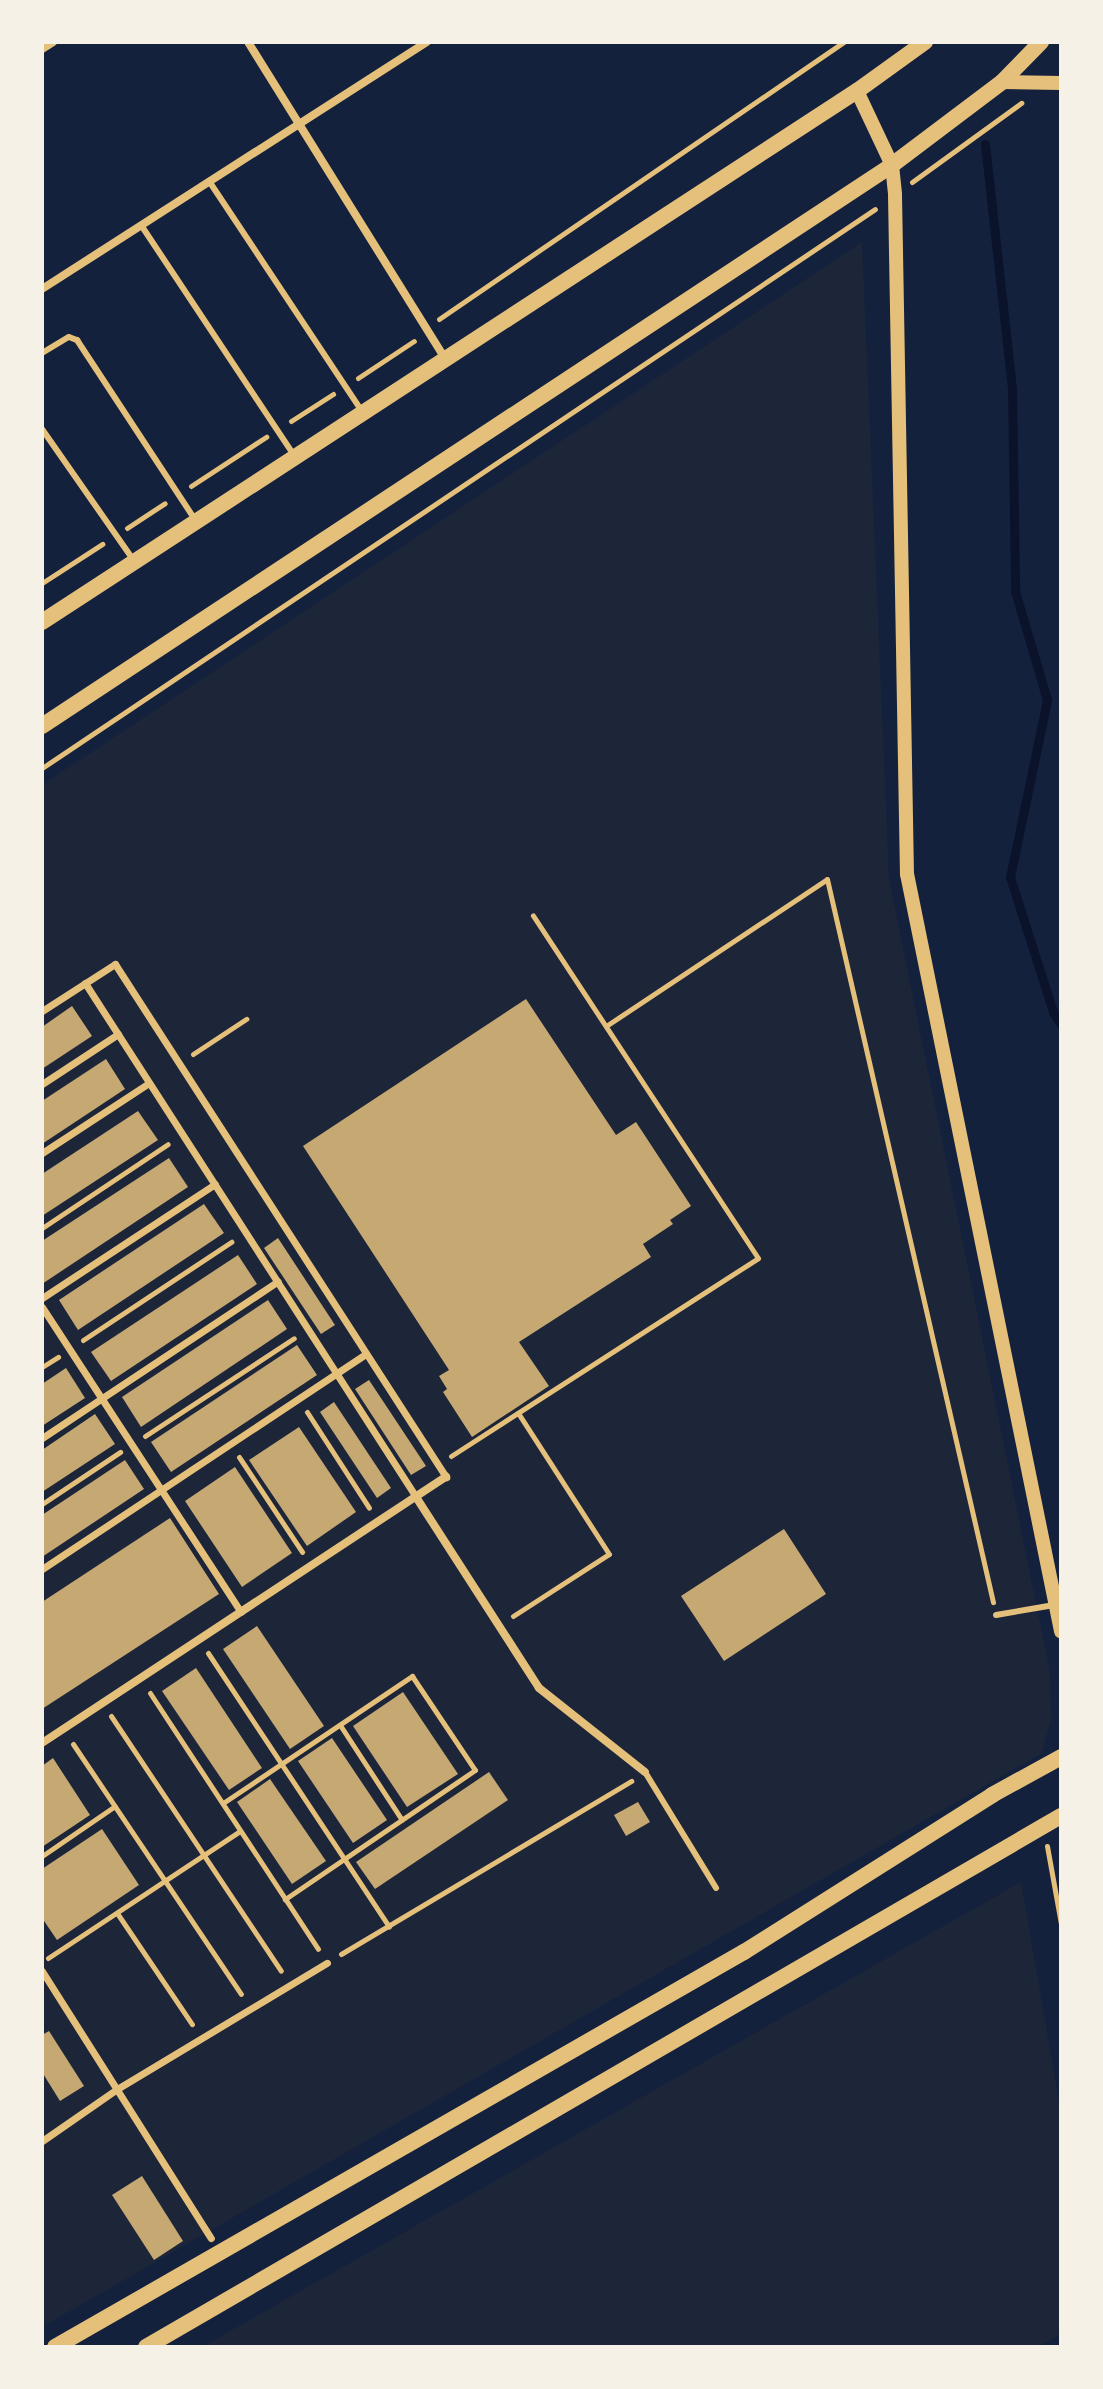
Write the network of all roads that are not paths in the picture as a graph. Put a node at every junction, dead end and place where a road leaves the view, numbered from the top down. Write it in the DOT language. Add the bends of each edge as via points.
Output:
graph roads {
  1 [pos="53,42"];
  2 [pos="248,42"];
  3 [pos="427,42"];
  4 [pos="925,42"];
  5 [pos="1041,42"];
  6 [pos="42,49"];
  7 [pos="1002,82"];
  8 [pos="1061,83"];
  9 [pos="857,91"];
  10 [pos="299,124"];
  11 [pos="892,165"];
  12 [pos="209,181"];
  13 [pos="141,225"];
  14 [pos="42,289"];
  15 [pos="42,353"];
  16 [pos="445,359"];
  17 [pos="363,413"];
  18 [pos="42,429"];
  19 [pos="295,457"];
  20 [pos="196,521"];
  21 [pos="135,561"];
  22 [pos="42,622"];
  23 [pos="42,726"];
  24 [pos="85,983"];
  25 [pos="42,1011"];
  26 [pos="118,1034"];
  27 [pos="149,1083"];
  28 [pos="42,1084"];
  29 [pos="42,1153"];
  30 [pos="215,1184"];
  31 [pos="278,1281"];
  32 [pos="42,1298"];
  33 [pos="42,1307"];
  34 [pos="366,1354"];
  35 [pos="337,1374"];
  36 [pos="102,1398"];
  37 [pos="42,1438"];
  38 [pos="446,1477"];
  39 [pos="161,1490"];
  40 [pos="416,1497"];
  41 [pos="42,1569"];
  42 [pos="1060,1607"];
  43 [pos="241,1612"];
  44 [pos="996,1615"];
  45 [pos="1061,1631"];
  46 [pos="42,1743"];
  47 [pos="1061,1757"];
  48 [pos="645,1772"];
  49 [pos="1061,1816"];
  50 [pos="716,1888"];
  51 [pos="327,1963"];
  52 [pos="42,1971"];
  53 [pos="117,2089"];
  54 [pos="42,2141"];
  55 [pos="211,2238"];
  56 [pos="55,2347"];
  57 [pos="146,2347"];
  1 -- 6 [label="street"];
  2 -- 10 [label="street"];
  3 -- 10 [label="street"];
  4 -- 9 [label="main road"];
  5 -- 7 [label="main road"];
  7 -- 8 [label="street"];
  7 -- 11 [label="main road"];
  9 -- 11 [label="street"];
  9 -- 16 [label="main road"];
  10 -- 12 [label="street"];
  10 -- 16 [label="street"];
  11 -- 23 [label="main road"];
  11 -- 42 [label="street" via="907,874"];
  12 -- 13 [label="street"];
  12 -- 17 [label="lane"];
  13 -- 14 [label="street"];
  13 -- 19 [label="lane"];
  15 -- 20 [label="lane" via="69,337 77,340"];
  16 -- 17 [label="main road"];
  17 -- 19 [label="main road"];
  18 -- 21 [label="lane"];
  19 -- 20 [label="main road"];
  20 -- 21 [label="main road"];
  21 -- 22 [label="main road"];
  24 -- 25 [label="street"];
  24 -- 26 [label="street"];
  24 -- 34 [label="street" via="115,964"];
  26 -- 27 [label="street"];
  26 -- 28 [label="street"];
  27 -- 29 [label="street"];
  27 -- 30 [label="street"];
  30 -- 31 [label="street"];
  30 -- 32 [label="street"];
  31 -- 35 [label="street"];
  31 -- 36 [label="street"];
  33 -- 36 [label="street"];
  34 -- 35 [label="street"];
  34 -- 38 [label="street"];
  35 -- 39 [label="street"];
  35 -- 40 [label="street"];
  36 -- 37 [label="street"];
  36 -- 39 [label="street"];
  38 -- 40 [label="street"];
  39 -- 41 [label="street"];
  39 -- 43 [label="street"];
  40 -- 43 [label="street"];
  40 -- 48 [label="street" via="539,1688"];
  42 -- 44 [label="lane"];
  42 -- 45 [label="street"];
  43 -- 46 [label="street"];
  47 -- 56 [label="main road" via="744,1952"];
  48 -- 50 [label="lane"];
  49 -- 57 [label="main road"];
  51 -- 53 [label="street"];
  52 -- 53 [label="street"];
  53 -- 54 [label="street"];
  53 -- 55 [label="street"];
}
